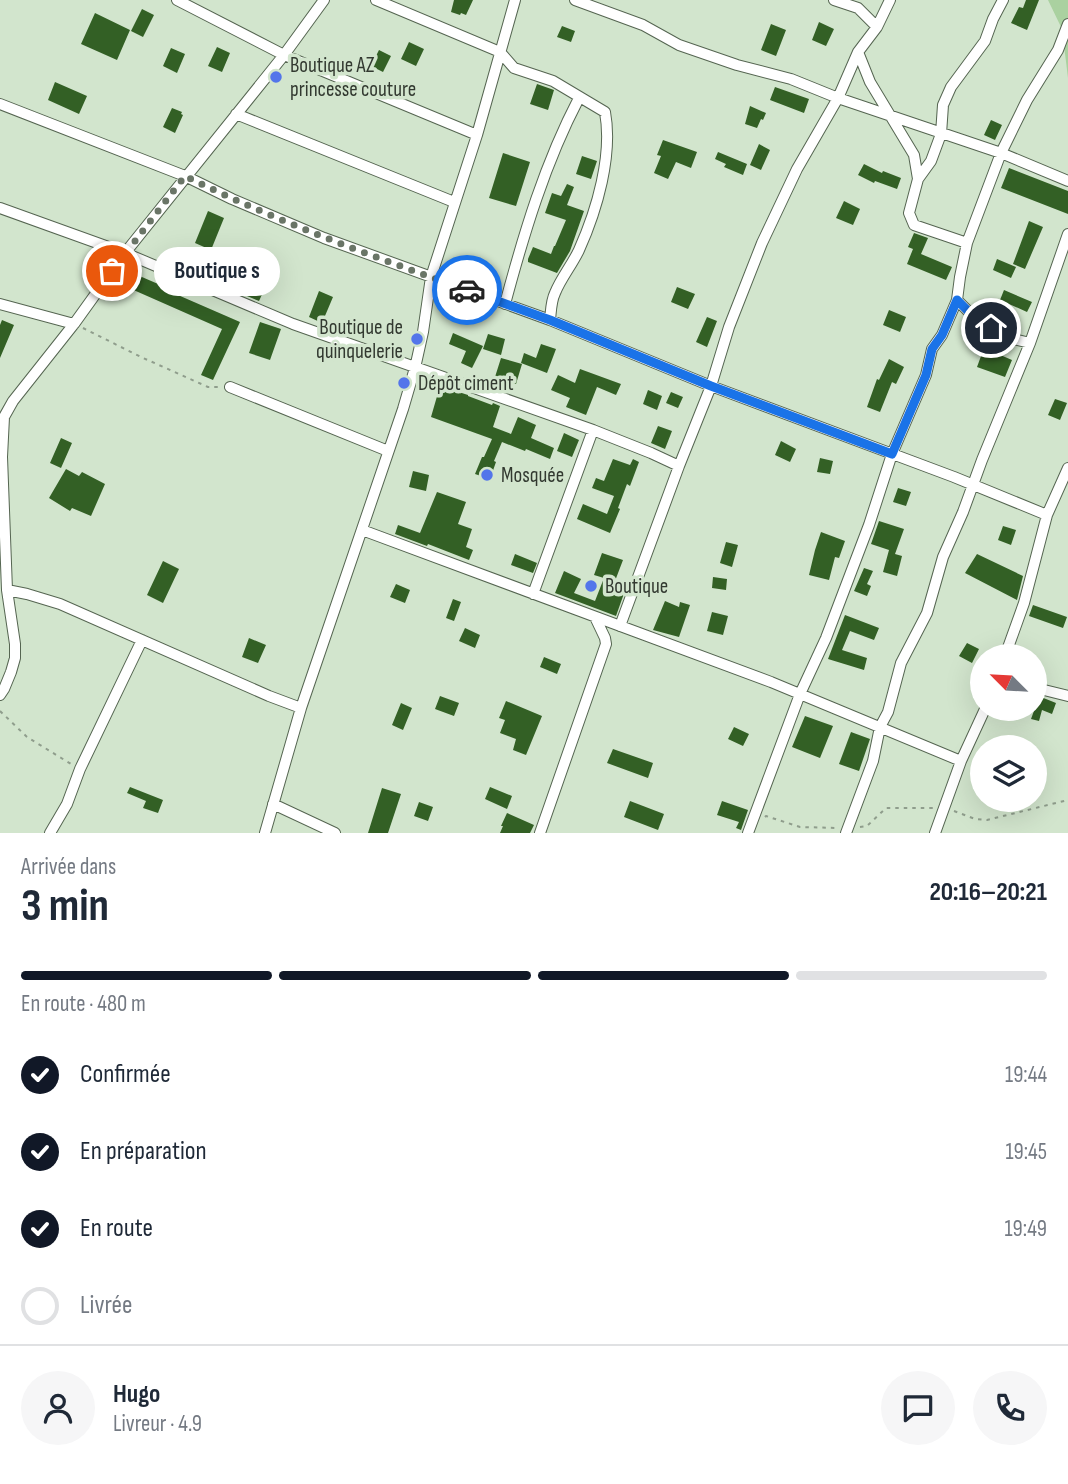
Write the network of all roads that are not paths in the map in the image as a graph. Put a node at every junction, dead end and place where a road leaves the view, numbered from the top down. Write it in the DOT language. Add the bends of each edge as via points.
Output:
graph roads {
  1 [pos="177,0"];
  2 [pos="324,0"];
  3 [pos="376,0"];
  4 [pos="515,0"];
  5 [pos="575,0"];
  6 [pos="834,0"];
  7 [pos="890,0"];
  8 [pos="1003,0"];
  9 [pos="1068,23"];
  10 [pos="877,27"];
  11 [pos="500,52"];
  12 [pos="858,52"];
  13 [pos="284,55"];
  14 [pos="579,98"];
  15 [pos="838,98"];
  16 [pos="0,104"];
  17 [pos="236,114"];
  18 [pos="891,115"];
  19 [pos="941,134"];
  20 [pos="477,135"];
  21 [pos="1001,153"];
  22 [pos="185,176"];
  23 [pos="918,179"];
  24 [pos="1068,181"];
  25 [pos="454,202"];
  26 [pos="0,208"];
  27 [pos="1068,234"];
  28 [pos="967,243"];
  29 [pos="125,253"];
  30 [pos="431,277"];
  31 [pos="957,300"];
  32 [pos="0,304"];
  33 [pos="505,304"];
  34 [pos="550,320"];
  35 [pos="74,324"];
  36 [pos="1030,343"];
  37 [pos="415,368"];
  38 [pos="711,386"];
  39 [pos="230,387"];
  40 [pos="2,418"];
  41 [pos="593,430"];
  42 [pos="388,451"];
  43 [pos="892,454"];
  44 [pos="679,466"];
  45 [pos="1068,468"];
  46 [pos="973,485"];
  47 [pos="1047,515"];
  48 [pos="362,530"];
  49 [pos="7,590"];
  50 [pos="533,594"];
  51 [pos="595,617"];
  52 [pos="620,626"];
  53 [pos="142,640"];
  54 [pos="1009,644"];
  55 [pos="1047,691"];
  56 [pos="800,694"];
  57 [pos="0,695"];
  58 [pos="1068,696"];
  59 [pos="301,708"];
  60 [pos="979,721"];
  61 [pos="880,727"];
  62 [pos="961,761"];
  63 [pos="273,804"];
  64 [pos="50,833"];
  65 [pos="265,833"];
  66 [pos="335,833"];
  67 [pos="540,833"];
  68 [pos="748,833"];
  69 [pos="846,833"];
  70 [pos="935,833"];
  1 -- 13 [label="street"];
  2 -- 13 [label="street"];
  3 -- 11 [label="street"];
  4 -- 11 [label="street"];
  5 -- 15 [label="street" via="643,25 679,45"];
  6 -- 10 [label="street" via="858,8"];
  7 -- 10 [label="street"];
  8 -- 19 [label="street" via="985,41 951,87 943,105"];
  9 -- 21 [label="street"];
  10 -- 12 [label="street"];
  11 -- 14 [label="street" via="514,68 553,81"];
  11 -- 20 [label="street"];
  12 -- 15 [label="street"];
  12 -- 18 [label="street"];
  13 -- 17 [label="street"];
  13 -- 20 [label="street"];
  14 -- 33 [label="street" via="536,200"];
  14 -- 34 [label="street" via="606,112 608,153 597,201 579,250 554,295"];
  15 -- 18 [label="street"];
  15 -- 38 [label="street" via="762,243"];
  16 -- 22 [label="street"];
  17 -- 22 [label="street"];
  17 -- 25 [label="street"];
  18 -- 19 [label="street"];
  18 -- 23 [label="street" via="914,155"];
  19 -- 21 [label="street"];
  19 -- 23 [label="street"];
  20 -- 25 [label="street"];
  21 -- 24 [label="street"];
  21 -- 28 [label="street"];
  22 -- 29 [label="street"];
  22 -- 30 [label="street" via="324,238"];
  23 -- 28 [label="street" via="909,213 914,225"];
  25 -- 30 [label="street"];
  26 -- 29 [label="street"];
  27 -- 36 [label="street"];
  28 -- 31 [label="street"];
  29 -- 35 [label="street"];
  29 -- 37 [label="street" via="293,324"];
  30 -- 33 [label="street"];
  30 -- 37 [label="street"];
  31 -- 36 [label="street" via="977,320 1005,337"];
  31 -- 43 [label="street" via="932,349 926,375"];
  32 -- 35 [label="street"];
  33 -- 34 [label="street"];
  34 -- 38 [label="street"];
  35 -- 40 [label="street"];
  36 -- 46 [label="street"];
  37 -- 41 [label="street"];
  37 -- 42 [label="street"];
  38 -- 43 [label="street"];
  38 -- 44 [label="street"];
  39 -- 42 [label="street"];
  40 -- 49 [label="street"];
  41 -- 44 [label="street"];
  41 -- 50 [label="street"];
  42 -- 48 [label="street"];
  43 -- 46 [label="street"];
  43 -- 56 [label="street" via="826,638"];
  44 -- 52 [label="street"];
  45 -- 47 [label="street"];
  46 -- 47 [label="street"];
  46 -- 61 [label="street"];
  47 -- 54 [label="street"];
  48 -- 50 [label="street"];
  48 -- 59 [label="street"];
  49 -- 53 [label="street" via="60,604"];
  49 -- 57 [label="street" via="15,658"];
  50 -- 51 [label="street"];
  51 -- 52 [label="street"];
  51 -- 67 [label="street" via="606,645"];
  52 -- 56 [label="street"];
  53 -- 59 [label="street"];
  53 -- 64 [label="street"];
  55 -- 58 [label="street"];
  56 -- 61 [label="street"];
  56 -- 68 [label="street"];
  59 -- 63 [label="street"];
  60 -- 62 [label="street"];
  61 -- 62 [label="street"];
  61 -- 69 [label="street" via="873,761"];
  62 -- 70 [label="street"];
  63 -- 65 [label="street"];
  63 -- 66 [label="street"];
}
